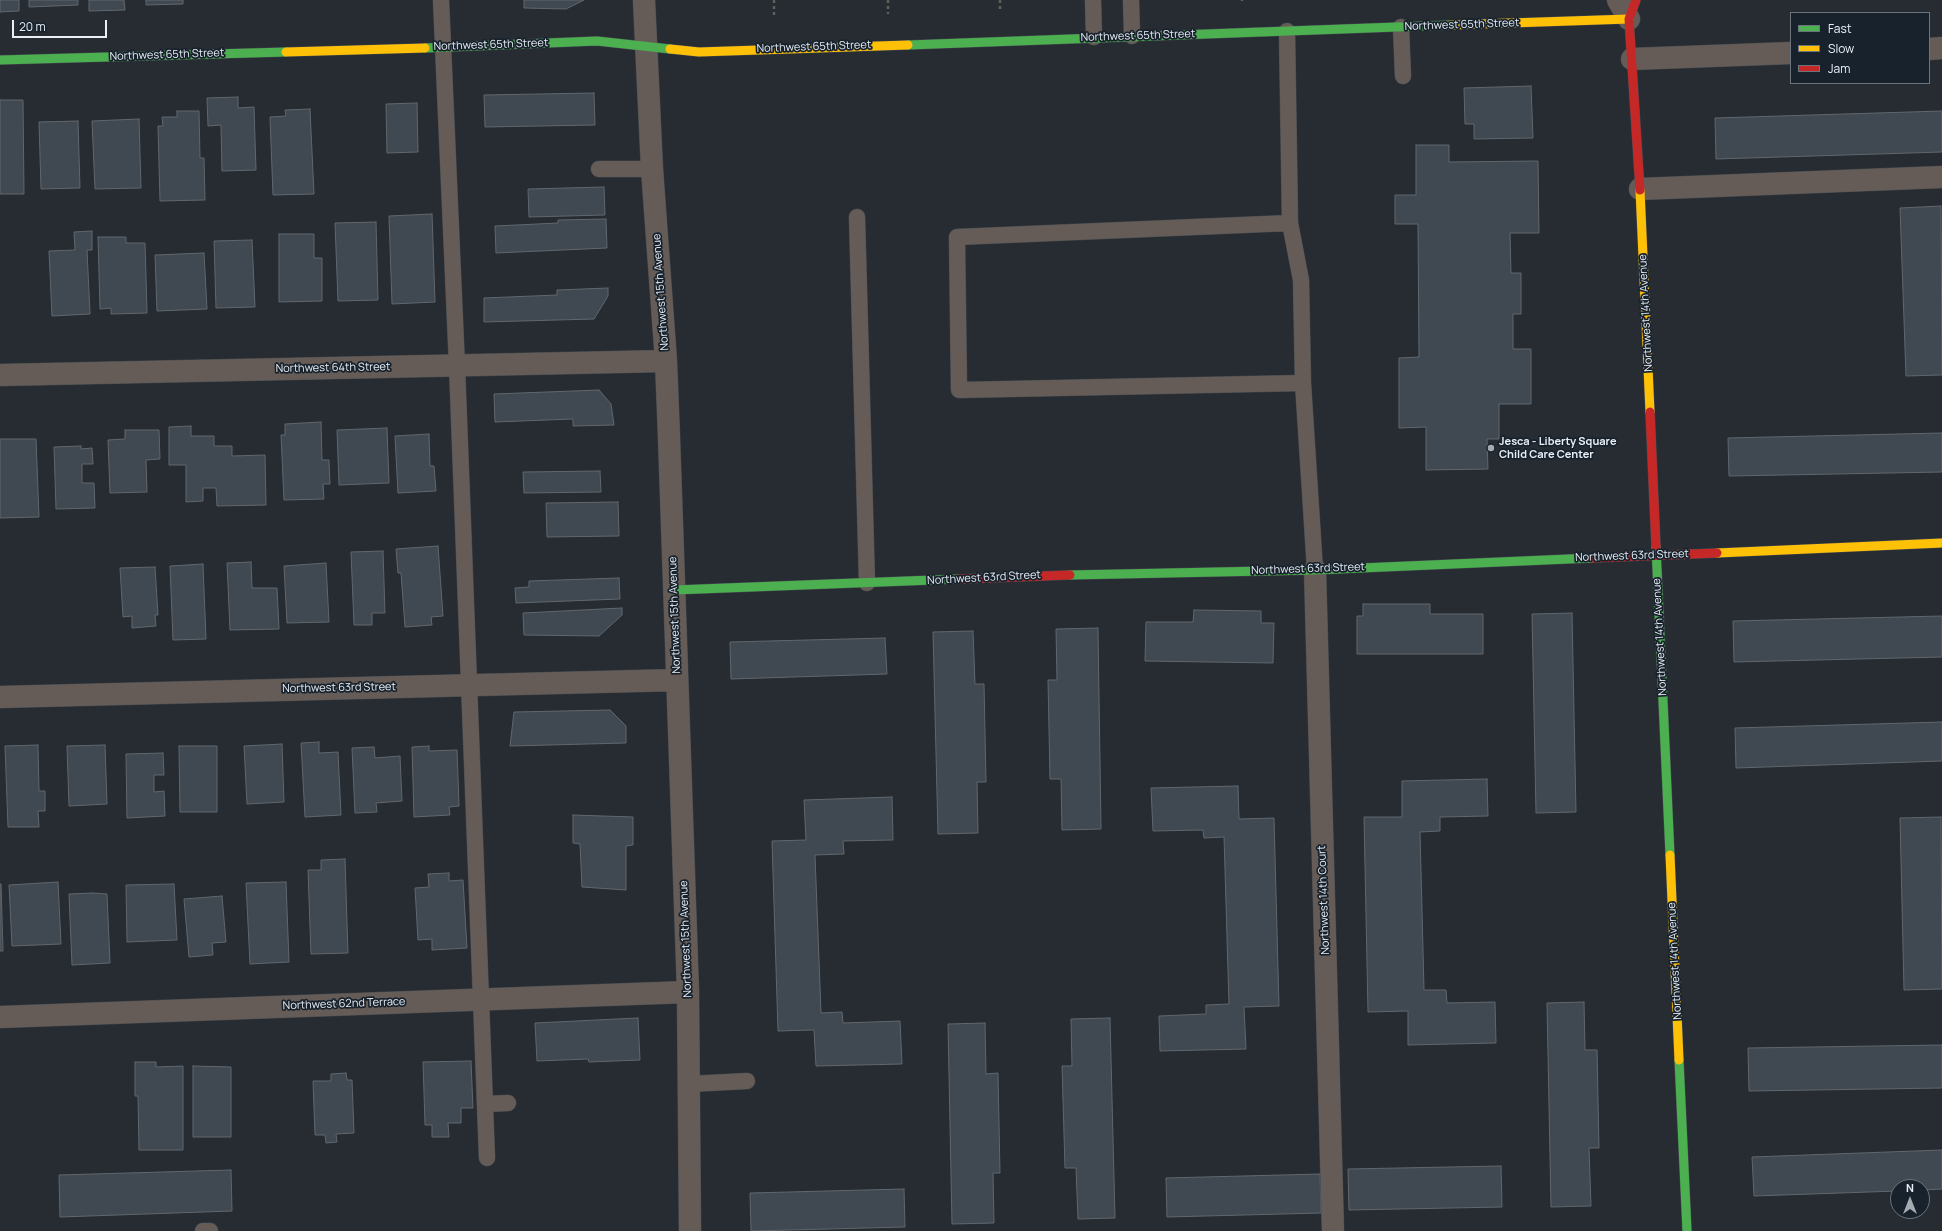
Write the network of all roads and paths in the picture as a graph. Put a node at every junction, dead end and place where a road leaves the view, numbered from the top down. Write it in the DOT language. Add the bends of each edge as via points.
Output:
graph roads {
  1 [pos="441,0"];
  2 [pos="644,0"];
  3 [pos="774,0"];
  4 [pos="888,0"];
  5 [pos="1000,0"];
  6 [pos="1093,0"];
  7 [pos="1131,0"];
  8 [pos="1618,0"];
  9 [pos="1000,10"];
  10 [pos="1632,10"];
  11 [pos="888,14"];
  12 [pos="774,18"];
  13 [pos="1401,27"];
  14 [pos="1287,31"];
  15 [pos="1132,36"];
  16 [pos="1094,37"];
  17 [pos="647,46"];
  18 [pos="443,47"];
  19 [pos="1942,48"];
  20 [pos="1930,49"];
  21 [pos="1790,54"];
  22 [pos="1632,59"];
  23 [pos="0,60"];
  24 [pos="1403,76"];
  25 [pos="599,169"];
  26 [pos="652,169"];
  27 [pos="1942,177"];
  28 [pos="1640,189"];
  29 [pos="857,218"];
  30 [pos="1290,223"];
  31 [pos="666,361"];
  32 [pos="457,366"];
  33 [pos="0,375"];
  34 [pos="1303,383"];
  35 [pos="1942,543"];
  36 [pos="1656,555"];
  37 [pos="1315,570"];
  38 [pos="867,583"];
  39 [pos="674,590"];
  40 [pos="677,680"];
  41 [pos="469,685"];
  42 [pos="0,697"];
  43 [pos="688,992"];
  44 [pos="480,999"];
  45 [pos="0,1017"];
  46 [pos="746,1081"];
  47 [pos="689,1084"];
  48 [pos="508,1103"];
  49 [pos="486,1104"];
  50 [pos="487,1158"];
  51 [pos="203,1231"];
  52 [pos="210,1231"];
  53 [pos="690,1231"];
  54 [pos="1333,1231"];
  55 [pos="1686,1231"];
  1 -- 18 [label="lane"];
  2 -- 17 [label="street, Northwest 15th Avenue"];
  3 -- 12 [label="path"];
  4 -- 11 [label="path"];
  5 -- 9 [label="path"];
  6 -- 16 [label="lane"];
  7 -- 15 [label="lane"];
  8 -- 10 [label="street, Northwest 14th Avenue"];
  10 -- 13 [label="street, Northwest 65th Street"];
  10 -- 22 [label="street, Northwest 14th Avenue"];
  13 -- 14 [label="street, Northwest 65th Street"];
  13 -- 24 [label="lane"];
  14 -- 15 [label="street, Northwest 65th Street"];
  14 -- 30 [label="lane"];
  15 -- 16 [label="street, Northwest 65th Street"];
  16 -- 17 [label="street, Northwest 65th Street" via="700,52"];
  17 -- 18 [label="street, Northwest 65th Street" via="597,41"];
  17 -- 26 [label="street, Northwest 15th Avenue"];
  18 -- 23 [label="street, Northwest 65th Street"];
  18 -- 32 [label="lane"];
  19 -- 20 [label="street"];
  21 -- 22 [label="street"];
  22 -- 28 [label="street, Northwest 14th Avenue"];
  25 -- 26 [label="lane"];
  26 -- 31 [label="street, Northwest 15th Avenue"];
  27 -- 28 [label="street"];
  28 -- 36 [label="street, Northwest 14th Avenue"];
  29 -- 38 [label="lane"];
  30 -- 34 [label="lane" via="1301,280"];
  30 -- 34 [label="lane" via="956,237 959,390"];
  31 -- 32 [label="street, Northwest 64th Street"];
  31 -- 39 [label="street, Northwest 15th Avenue"];
  32 -- 33 [label="street, Northwest 64th Street"];
  32 -- 41 [label="lane"];
  34 -- 37 [label="lane"];
  35 -- 36 [label="street, Northwest 63rd Street"];
  36 -- 37 [label="street, Northwest 63rd Street"];
  36 -- 55 [label="street, Northwest 14th Avenue"];
  37 -- 38 [label="street, Northwest 63rd Street" via="1054,575"];
  37 -- 54 [label="street, Northwest 14th Court"];
  38 -- 39 [label="street, Northwest 63rd Street"];
  39 -- 40 [label="street, Northwest 15th Avenue"];
  40 -- 41 [label="street, Northwest 63rd Street"];
  40 -- 43 [label="street, Northwest 15th Avenue"];
  41 -- 42 [label="street, Northwest 63rd Street"];
  41 -- 44 [label="lane"];
  43 -- 44 [label="street, Northwest 62nd Terrace"];
  43 -- 47 [label="street, Northwest 15th Avenue"];
  44 -- 45 [label="street, Northwest 62nd Terrace"];
  44 -- 49 [label="lane"];
  46 -- 47 [label="lane"];
  47 -- 53 [label="street, Northwest 15th Avenue"];
  48 -- 49 [label="lane"];
  49 -- 50 [label="lane"];
  51 -- 52 [label="lane"];
}
